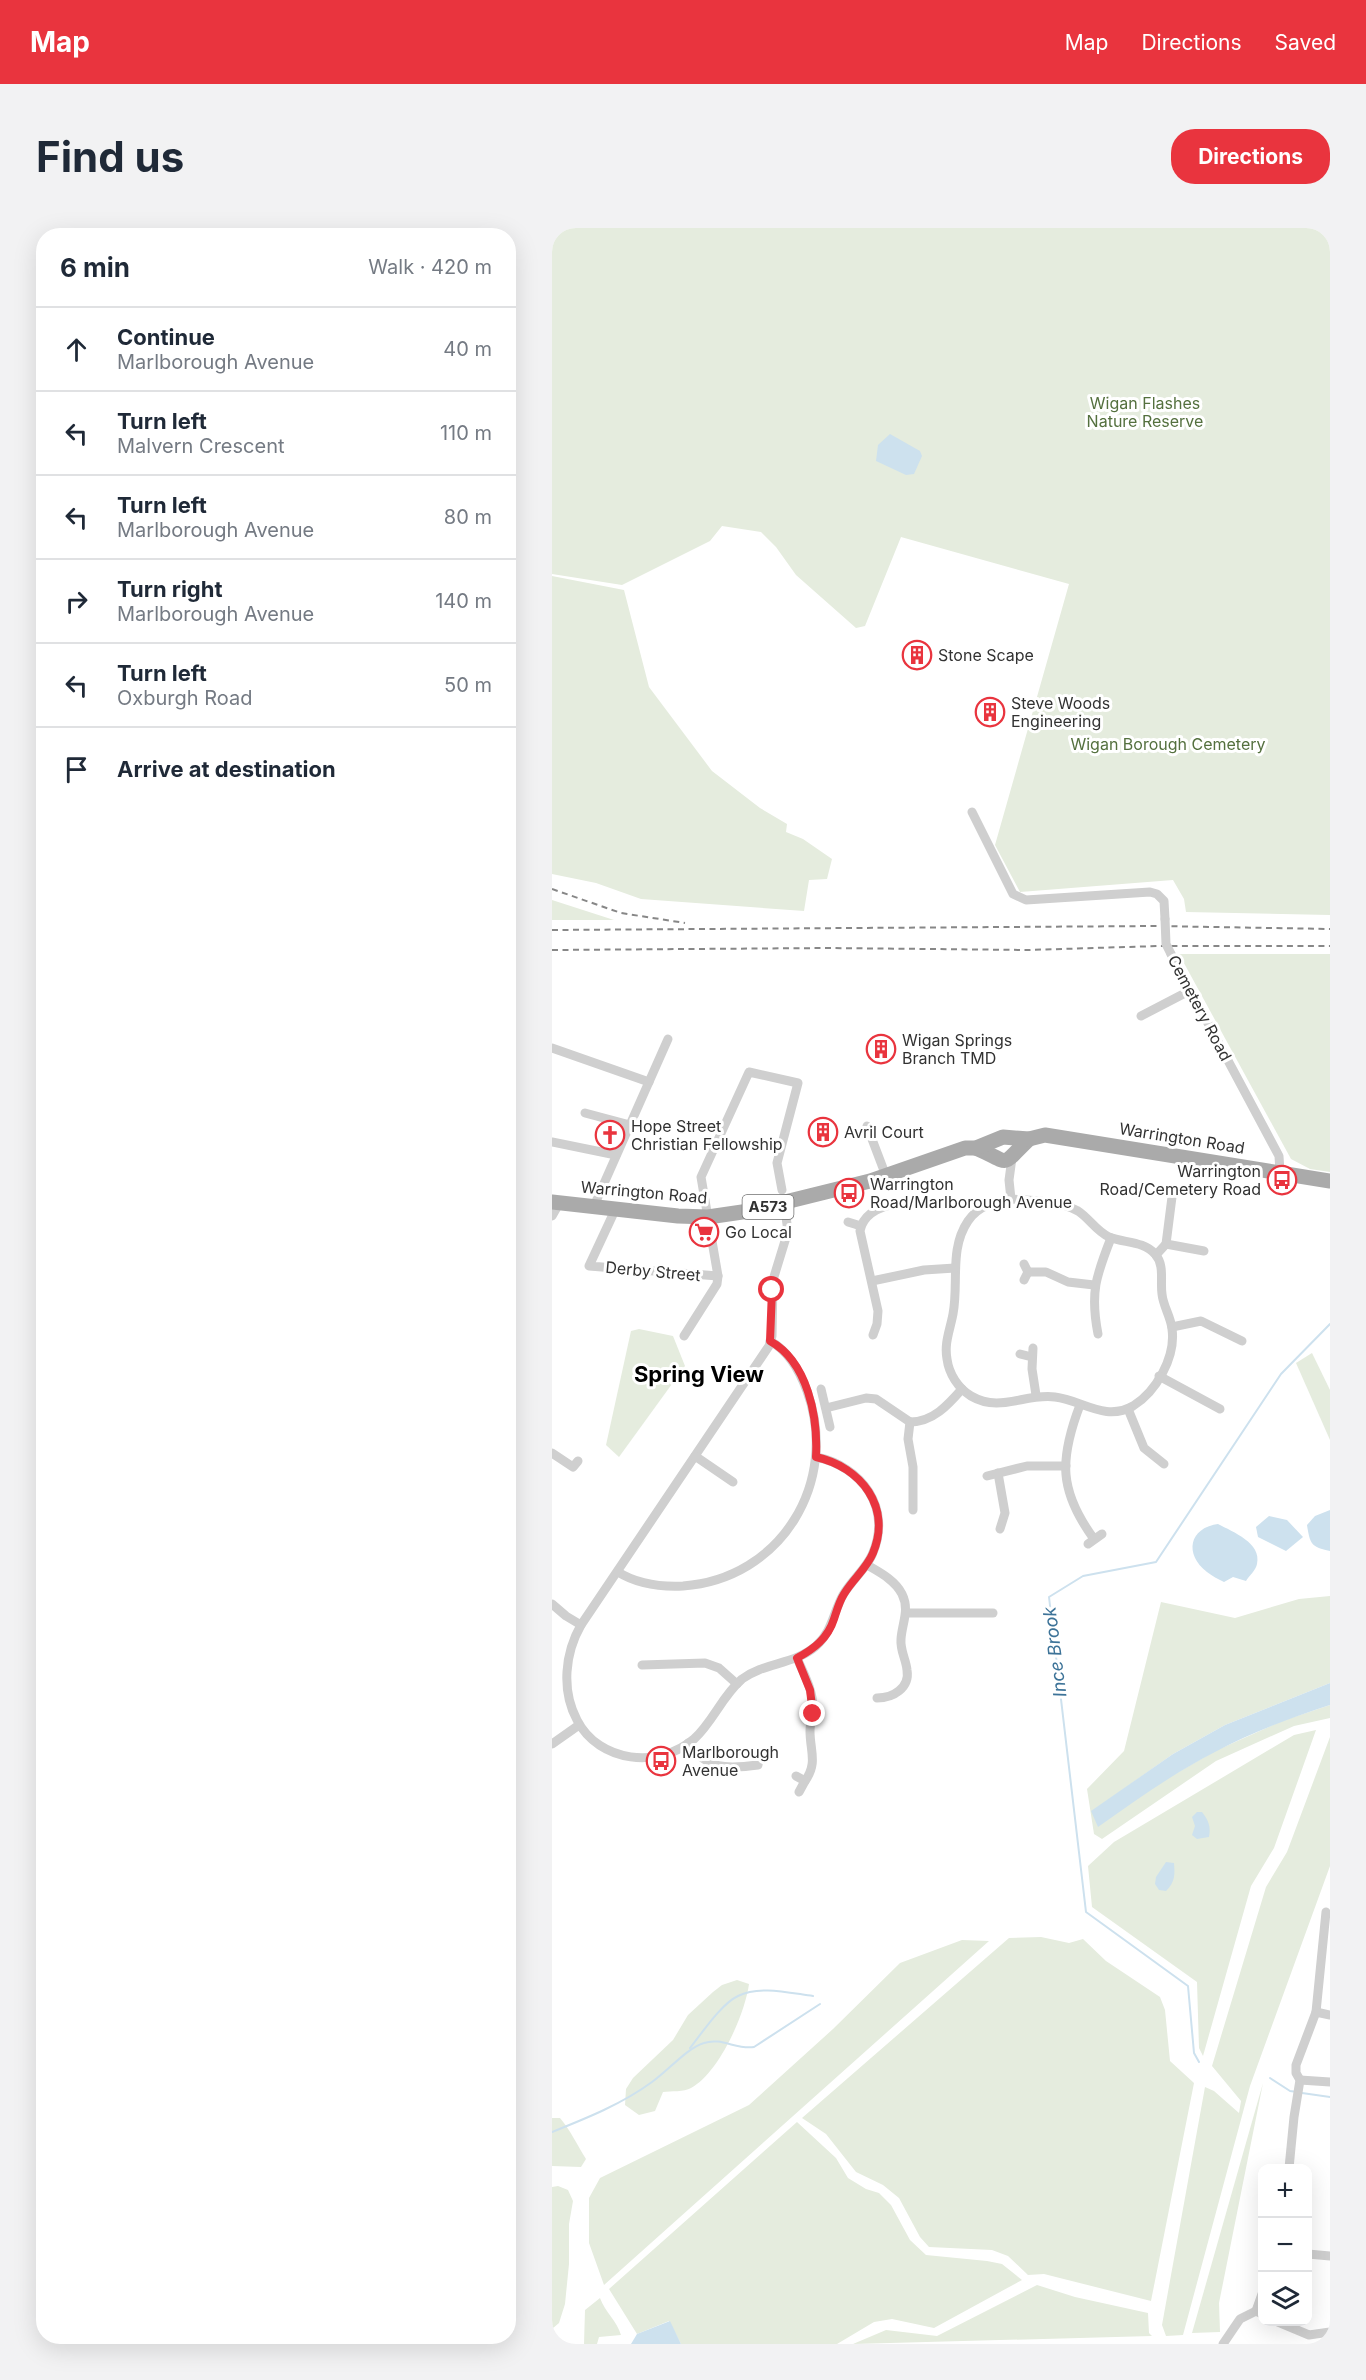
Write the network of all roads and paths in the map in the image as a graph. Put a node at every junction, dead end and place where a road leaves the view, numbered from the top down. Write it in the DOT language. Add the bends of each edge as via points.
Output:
graph roads {
  1 [pos="972,812"];
  2 [pos="1191,990"];
  3 [pos="1142,1017"];
  4 [pos="668,1039"];
  5 [pos="552,1048"];
  6 [pos="649,1082"];
  7 [pos="585,1113"];
  8 [pos="630,1125"];
  9 [pos="867,1126"];
  10 [pos="552,1142"];
  11 [pos="1004,1151"];
  12 [pos="616,1155"];
  13 [pos="1280,1172"];
  14 [pos="886,1176"];
  15 [pos="1330,1181"];
  16 [pos="783,1189"];
  17 [pos="1171,1194"];
  18 [pos="1011,1199"];
  19 [pos="897,1203"];
  20 [pos="594,1206"];
  21 [pos="555,1207"];
  22 [pos="616,1208"];
  23 [pos="708,1216"];
  24 [pos="848,1222"];
  25 [pos="861,1226"];
  26 [pos="1111,1238"];
  27 [pos="1166,1244"];
  28 [pos="1204,1251"];
  29 [pos="1156,1255"];
  30 [pos="955,1268"];
  31 [pos="1026,1272"];
  32 [pos="718,1276"];
  33 [pos="872,1281"];
  34 [pos="1094,1285"];
  35 [pos="877,1324"];
  36 [pos="888,1327"];
  37 [pos="1172,1327"];
  38 [pos="873,1335"];
  39 [pos="684,1336"];
  40 [pos="770,1341"];
  41 [pos="1242,1341"];
  42 [pos="1106,1342"];
  43 [pos="1020,1354"];
  44 [pos="1160,1377"];
  45 [pos="821,1389"];
  46 [pos="962,1389"];
  47 [pos="1036,1395"];
  48 [pos="1080,1405"];
  49 [pos="826,1408"];
  50 [pos="1128,1409"];
  51 [pos="1220,1409"];
  52 [pos="910,1422"];
  53 [pos="830,1427"];
  54 [pos="552,1453"];
  55 [pos="695,1456"];
  56 [pos="816,1457"];
  57 [pos="1164,1464"];
  58 [pos="1066,1466"];
  59 [pos="573,1467"];
  60 [pos="998,1473"];
  61 [pos="987,1476"];
  62 [pos="733,1482"];
  63 [pos="924,1493"];
  64 [pos="913,1495"];
  65 [pos="913,1510"];
  66 [pos="1000,1531"];
  67 [pos="1095,1539"];
  68 [pos="867,1565"];
  69 [pos="618,1572"];
  70 [pos="986,1602"];
  71 [pos="552,1604"];
  72 [pos="906,1614"];
  73 [pos="581,1625"];
  74 [pos="797,1658"];
  75 [pos="649,1668"];
  76 [pos="737,1684"];
  77 [pos="876,1697"];
  78 [pos="579,1725"];
  79 [pos="688,1743"];
  80 [pos="552,1744"];
  81 [pos="762,1762"];
  82 [pos="799,1792"];
  83 [pos="1326,1912"];
  84 [pos="1327,1941"];
  85 [pos="1316,2012"];
  86 [pos="1330,2015"];
  87 [pos="1300,2082"];
  88 [pos="1330,2082"];
  89 [pos="1289,2164"];
  90 [pos="1312,2254"];
  91 [pos="1330,2256"];
  92 [pos="1258,2312"];
  93 [pos="1288,2326"];
  94 [pos="1330,2332"];
  95 [pos="1225,2343"];
  1 -- 2 [label="street, Cemetery Road, bridge" via="1018,898 1157,894 1164,901 1166,944"];
  2 -- 3 [label="street"];
  2 -- 13 [label="street, Cemetery Road" via="1279,1156"];
  4 -- 6 [label="street"];
  5 -- 6 [label="street"];
  6 -- 8 [label="street"];
  7 -- 8 [label="street"];
  8 -- 12 [label="street"];
  9 -- 14 [label="street"];
  10 -- 12 [label="street"];
  11 -- 13 [label="main road, Warrington Road / A573" via="1046,1135"];
  11 -- 14 [label="main road, Warrington Road / A573" via="965,1148"];
  11 -- 18 [label="street"];
  12 -- 20 [label="street"];
  13 -- 15 [label="main road, Warrington Road / A573"];
  14 -- 16 [label="main road, Warrington Road / A573"];
  16 -- 23 [label="main road, Warrington Road / A573"];
  16 -- 23 [label="street" via="777,1163 798,1083 749,1072 701,1177"];
  16 -- 40 [label="street" via="788,1231 773,1280"];
  17 -- 27 [label="street"];
  18 -- 26 [label="street" via="1070,1208"];
  18 -- 30 [label="street" via="986,1205 969,1220 959,1242"];
  19 -- 25 [label="street" via="885,1202"];
  20 -- 21 [label="main road, Warrington Road / A573"];
  20 -- 22 [label="main road, Warrington Road / A573"];
  22 -- 23 [label="main road, Warrington Road / A573"];
  22 -- 32 [label="street, Derby Street" via="589,1266"];
  23 -- 32 [label="street"];
  24 -- 25 [label="street"];
  25 -- 33 [label="street"];
  26 -- 29 [label="street" via="1140,1245"];
  26 -- 34 [label="street"];
  27 -- 28 [label="street"];
  27 -- 29 [label="street"];
  29 -- 37 [label="street"];
  30 -- 33 [label="street"];
  30 -- 46 [label="street" via="953,1314 946,1350 950,1370"];
  31 -- 34 [label="street" via="1046,1272 1068,1282"];
  32 -- 39 [label="street" via="715,1290"];
  33 -- 35 [label="street"];
  34 -- 42 [label="street" via="1094,1335"];
  35 -- 36 [label="street"];
  35 -- 38 [label="street"];
  37 -- 41 [label="street" via="1201,1321 1234,1332"];
  37 -- 44 [label="street" via="1172,1349"];
  40 -- 55 [label="street"];
  40 -- 56 [label="street" via="788,1357 803,1382 816,1423"];
  43 -- 47 [label="street" via="1033,1352"];
  44 -- 50 [label="street" via="1146,1396"];
  44 -- 51 [label="street" via="1213,1400"];
  45 -- 49 [label="street"];
  46 -- 47 [label="street" via="995,1404"];
  46 -- 52 [label="street" via="936,1414"];
  47 -- 48 [label="street"];
  48 -- 50 [label="street" via="1110,1413"];
  48 -- 58 [label="street" via="1070,1434"];
  49 -- 52 [label="street" via="876,1399"];
  49 -- 53 [label="street"];
  50 -- 57 [label="street" via="1144,1448"];
  52 -- 64 [label="street"];
  54 -- 59 [label="street"];
  55 -- 62 [label="street"];
  55 -- 69 [label="street"];
  56 -- 68 [label="street" via="849,1469 874,1501 879,1528"];
  56 -- 69 [label="street" via="800,1511 775,1545 757,1560 727,1577 694,1585 652,1585"];
  58 -- 60 [label="street" via="1027,1466"];
  58 -- 67 [label="street" via="1069,1497 1078,1518"];
  60 -- 61 [label="street"];
  60 -- 66 [label="street" via="1005,1513"];
  63 -- 64 [label="street"];
  64 -- 65 [label="street"];
  68 -- 72 [label="street" via="898,1588 905,1600"];
  68 -- 74 [label="street" via="842,1597 826,1635"];
  69 -- 73 [label="street"];
  70 -- 72 [label="street" via="989,1613"];
  71 -- 73 [label="street"];
  72 -- 77 [label="street" via="901,1645 907,1681 897,1692"];
  73 -- 78 [label="street" via="568,1663 569,1700"];
  74 -- 76 [label="street" via="758,1670"];
  74 -- 82 [label="street" via="813,1706 810,1733 814,1761 810,1773 800,1778"];
  75 -- 76 [label="street" via="705,1664 719,1668"];
  76 -- 79 [label="street"];
  78 -- 79 [label="street" via="599,1746 626,1756 662,1755"];
  78 -- 80 [label="street"];
  79 -- 81 [label="street" via="702,1760 715,1766"];
  83 -- 84 [label="street"];
  84 -- 85 [label="street"];
  85 -- 86 [label="street"];
  85 -- 87 [label="street" via="1296,2065"];
  87 -- 88 [label="street"];
  87 -- 89 [label="street"];
  90 -- 91 [label="street"];
  92 -- 95 [label="street" via="1240,2319"];
  93 -- 94 [label="street" via="1309,2335"];
}
